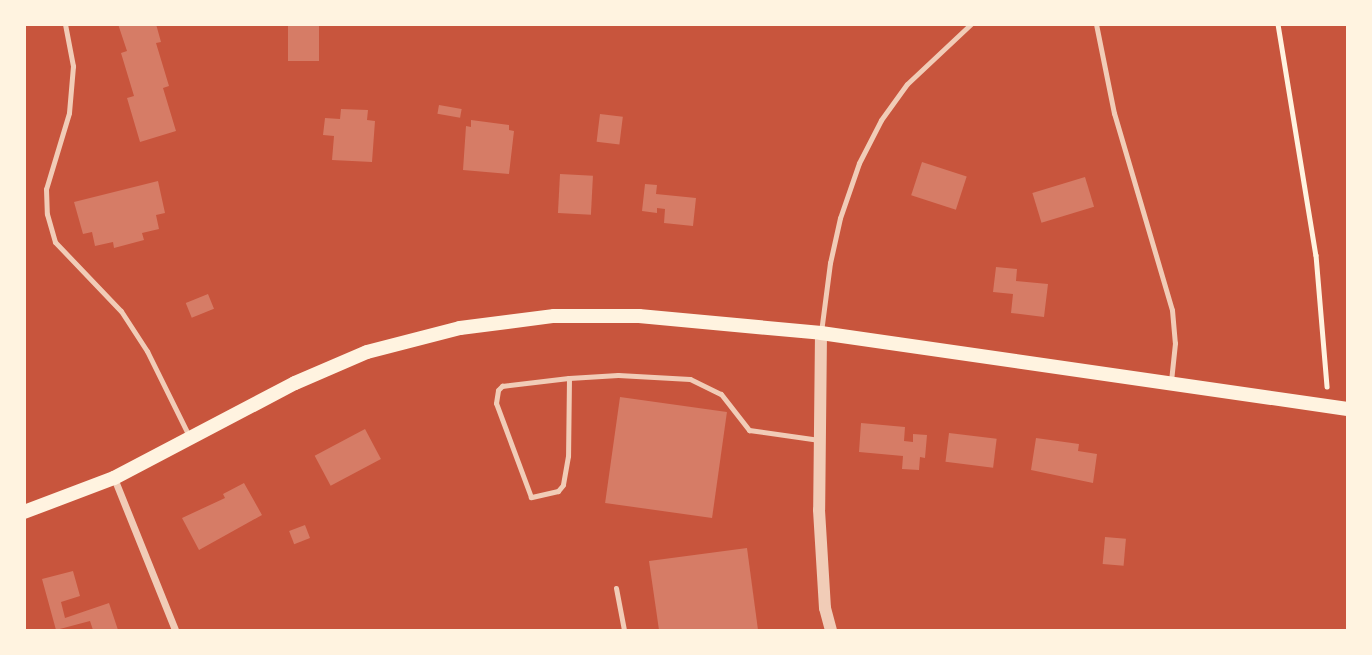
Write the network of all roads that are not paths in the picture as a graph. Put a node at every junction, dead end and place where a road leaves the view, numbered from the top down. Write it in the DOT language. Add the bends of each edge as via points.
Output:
graph roads {
  1 [pos="65,24"];
  2 [pos="971,24"];
  3 [pos="1096,24"];
  4 [pos="821,333"];
  5 [pos="569,378"];
  6 [pos="1171,382"];
  7 [pos="1348,409"];
  8 [pos="190,439"];
  9 [pos="819,440"];
  10 [pos="114,478"];
  11 [pos="24,512"];
  12 [pos="616,587"];
  13 [pos="175,631"];
  14 [pos="624,631"];
  15 [pos="831,631"];
  1 -- 8 [label="lane" via="73,66 69,113 46,189 55,243 121,312 147,351"];
  2 -- 4 [label="lane" via="906,84 859,163 830,262"];
  3 -- 6 [label="lane" via="1114,113 1171,310 1175,343"];
  4 -- 6 [label="main road"];
  4 -- 8 [label="main road" via="597,314 499,321 367,352 295,383"];
  4 -- 9 [label="street"];
  5 -- 5 [label="lane" via="498,390 496,403 531,497 558,491 563,485"];
  5 -- 9 [label="lane" via="618,374 690,379 721,394 750,430"];
  6 -- 7 [label="main road"];
  8 -- 10 [label="main road"];
  9 -- 15 [label="street" via="825,608"];
  10 -- 11 [label="main road"];
  10 -- 13 [label="street"];
  12 -- 14 [label="lane"];
}
